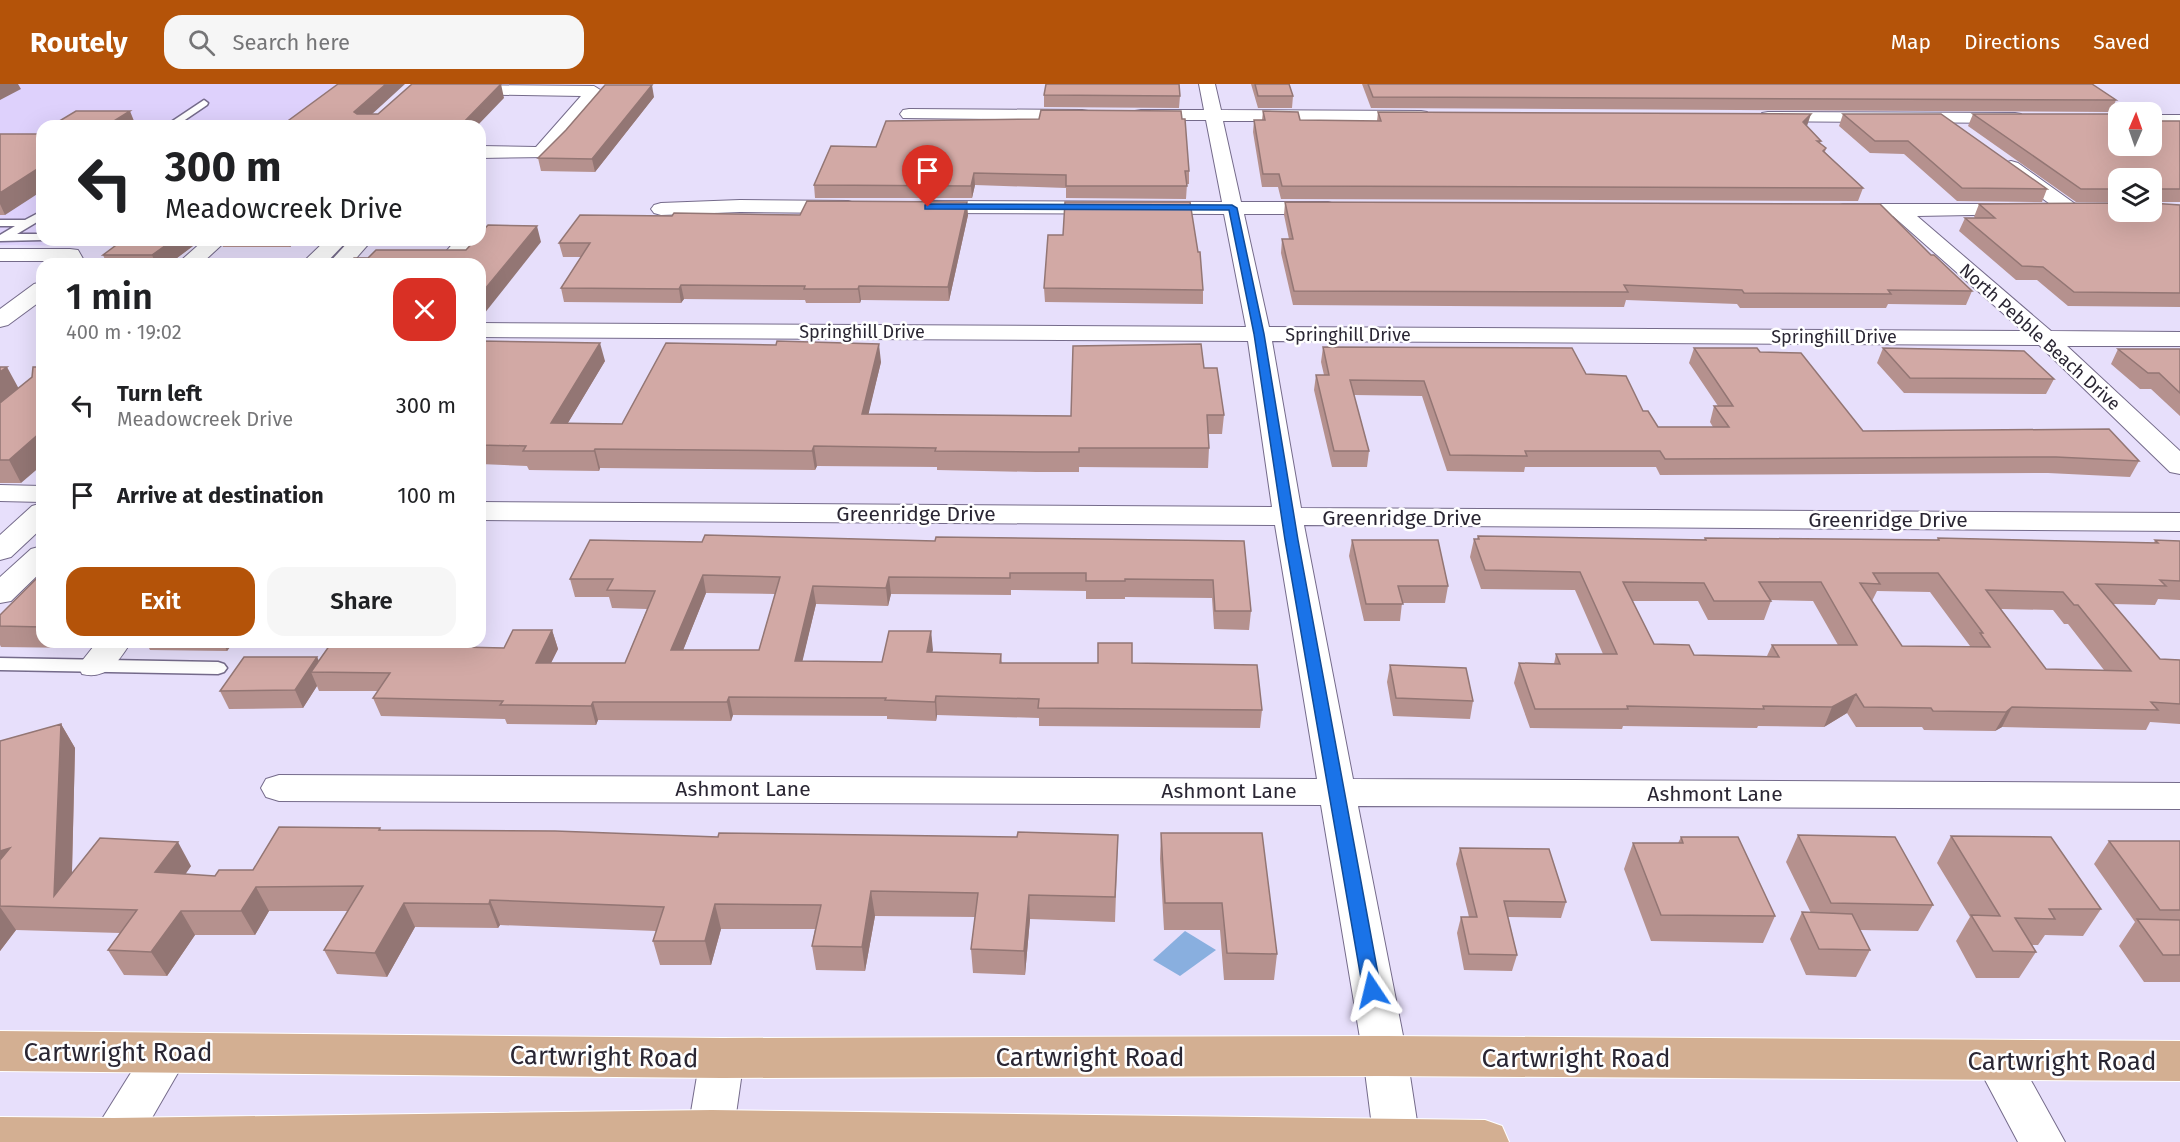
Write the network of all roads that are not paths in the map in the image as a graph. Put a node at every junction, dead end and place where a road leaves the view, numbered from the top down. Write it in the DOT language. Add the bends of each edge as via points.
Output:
graph roads {
  1 [pos="1207,84"];
  2 [pos="446,90"];
  3 [pos="204,103"];
  4 [pos="909,114"];
  5 [pos="1096,115"];
  6 [pos="1120,115"];
  7 [pos="1214,115"];
  8 [pos="1440,116"];
  9 [pos="1750,117"];
  10 [pos="1941,117"];
  11 [pos="2036,118"];
  12 [pos="179,120"];
  13 [pos="2162,120"];
  14 [pos="2180,120"];
  15 [pos="1969,137"];
  16 [pos="486,152"];
  17 [pos="1997,157"];
  18 [pos="869,207"];
  19 [pos="904,207"];
  20 [pos="1232,208"];
  21 [pos="1351,208"];
  22 [pos="661,209"];
  23 [pos="1827,210"];
  24 [pos="1899,210"];
  25 [pos="2071,210"];
  26 [pos="2095,210"];
  27 [pos="36,217"];
  28 [pos="0,223"];
  29 [pos="24,223"];
  30 [pos="36,238"];
  31 [pos="1,243"];
  32 [pos="210,246"];
  33 [pos="332,246"];
  34 [pos="356,246"];
  35 [pos="462,246"];
  36 [pos="72,258"];
  37 [pos="195,258"];
  38 [pos="318,258"];
  39 [pos="345,258"];
  40 [pos="452,258"];
  41 [pos="36,293"];
  42 [pos="0,320"];
  43 [pos="486,330"];
  44 [pos="1259,334"];
  45 [pos="2045,338"];
  46 [pos="2180,339"];
  47 [pos="2180,466"];
  48 [pos="0,493"];
  49 [pos="36,494"];
  50 [pos="486,511"];
  51 [pos="1288,517"];
  52 [pos="36,518"];
  53 [pos="2180,522"];
  54 [pos="0,551"];
  55 [pos="36,561"];
  56 [pos="0,594"];
  57 [pos="104,654"];
  58 [pos="0,664"];
  59 [pos="218,668"];
  60 [pos="279,788"];
  61 [pos="1336,792"];
  62 [pos="2180,796"];
  63 [pos="0,1051"];
  64 [pos="168,1052"];
  65 [pos="1385,1056"];
  66 [pos="722,1058"];
  67 [pos="1997,1061"];
  68 [pos="2180,1061"];
  69 [pos="711,1137"];
  70 [pos="0,1139"];
  71 [pos="113,1141"];
  72 [pos="1397,1141"];
  73 [pos="1485,1142"];
  74 [pos="2042,1142"];
  1 -- 7 [label="street"];
  2 -- 16 [label="street" via="594,91 541,153"];
  3 -- 12 [label="lane"];
  4 -- 5 [label="street"];
  6 -- 7 [label="street"];
  7 -- 8 [label="street"];
  7 -- 20 [label="street"];
  9 -- 10 [label="street"];
  10 -- 11 [label="street"];
  10 -- 15 [label="street"];
  13 -- 14 [label="street"];
  17 -- 25 [label="street"];
  18 -- 22 [label="street"];
  19 -- 20 [label="street"];
  20 -- 21 [label="street"];
  20 -- 44 [label="street"];
  23 -- 24 [label="street"];
  24 -- 25 [label="street"];
  24 -- 45 [label="street, North Pebble Beach Drive"];
  25 -- 26 [label="street"];
  27 -- 29 [label="lane"];
  28 -- 29 [label="lane"];
  29 -- 31 [label="lane"];
  30 -- 31 [label="lane"];
  31 -- 36 [label="street"];
  32 -- 37 [label="street"];
  33 -- 38 [label="street"];
  34 -- 39 [label="street"];
  35 -- 40 [label="street"];
  41 -- 42 [label="street"];
  43 -- 44 [label="street, Springhill Drive"];
  44 -- 45 [label="street, Springhill Drive"];
  44 -- 51 [label="street"];
  45 -- 46 [label="street, Springhill Drive"];
  45 -- 47 [label="street, North Pebble Beach Drive"];
  48 -- 49 [label="street"];
  50 -- 51 [label="street, Greenridge Drive"];
  51 -- 53 [label="street, Greenridge Drive"];
  51 -- 61 [label="street"];
  52 -- 54 [label="street"];
  55 -- 56 [label="street"];
  57 -- 58 [label="lane"];
  57 -- 59 [label="lane"];
  60 -- 61 [label="street, Ashmont Lane"];
  61 -- 62 [label="street, Ashmont Lane"];
  61 -- 65 [label="street"];
  63 -- 64 [label="main road, Cartwright Road"];
  64 -- 66 [label="main road, Cartwright Road"];
  64 -- 71 [label="street"];
  65 -- 66 [label="main road, Cartwright Road"];
  65 -- 67 [label="main road, Cartwright Road"];
  65 -- 72 [label="street"];
  66 -- 69 [label="street"];
  67 -- 68 [label="main road, Cartwright Road"];
  67 -- 74 [label="street"];
  69 -- 71 [label="main road"];
  69 -- 72 [label="main road"];
  70 -- 71 [label="main road"];
  72 -- 73 [label="main road"];
}
